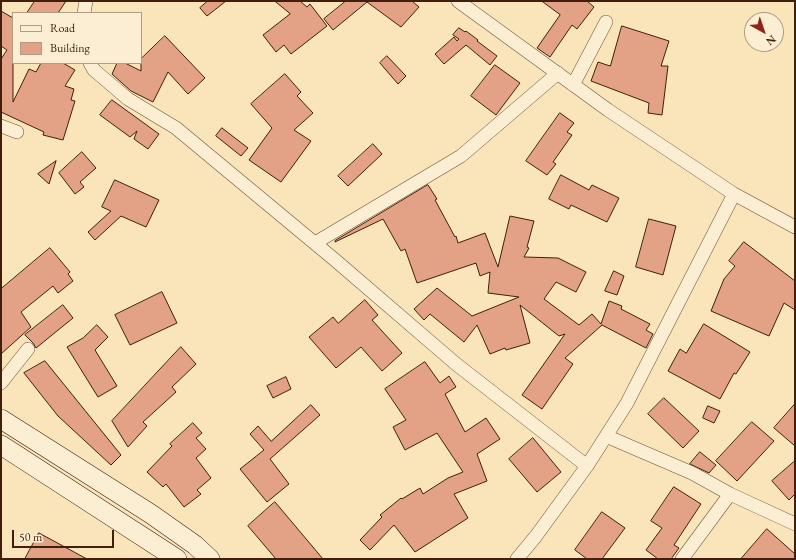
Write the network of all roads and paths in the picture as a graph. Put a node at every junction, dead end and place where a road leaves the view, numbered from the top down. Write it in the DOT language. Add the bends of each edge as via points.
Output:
graph roads {
  1 [pos="86,1"];
  2 [pos="458,1"];
  3 [pos="84,12"];
  4 [pos="606,22"];
  5 [pos="91,64"];
  6 [pos="558,74"];
  7 [pos="573,85"];
  8 [pos="1,126"];
  9 [pos="17,132"];
  10 [pos="734,194"];
  11 [pos="795,227"];
  12 [pos="315,243"];
  13 [pos="28,349"];
  14 [pos="1,383"];
  15 [pos="1,419"];
  16 [pos="606,436"];
  17 [pos="1,445"];
  18 [pos="587,466"];
  19 [pos="730,494"];
  20 [pos="795,524"];
  21 [pos="177,559"];
  22 [pos="210,559"];
  23 [pos="517,559"];
  24 [pos="682,559"];
  1 -- 3 [label="street"];
  2 -- 6 [label="street"];
  4 -- 7 [label="street"];
  5 -- 12 [label="street" via="94,70 128,99 176,128"];
  6 -- 7 [label="street"];
  6 -- 12 [label="street" via="461,156"];
  7 -- 10 [label="street"];
  8 -- 9 [label="street"];
  10 -- 11 [label="street"];
  10 -- 16 [label="street" via="627,403"];
  12 -- 18 [label="street" via="456,364"];
  13 -- 14 [label="street"];
  15 -- 22 [label="main road" via="151,514 195,545"];
  16 -- 18 [label="street"];
  16 -- 19 [label="street" via="692,473"];
  17 -- 21 [label="main road"];
  18 -- 23 [label="street"];
  19 -- 20 [label="street"];
  19 -- 24 [label="street"];
}
